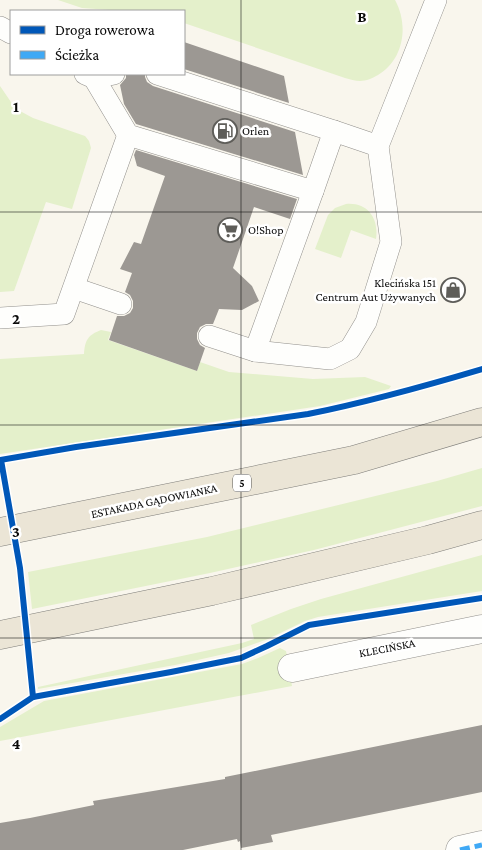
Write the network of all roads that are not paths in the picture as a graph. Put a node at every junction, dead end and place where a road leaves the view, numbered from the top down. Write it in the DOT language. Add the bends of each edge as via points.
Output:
graph roads {
  1 [pos="436,0"];
  2 [pos="98,75"];
  3 [pos="160,75"];
  4 [pos="334,131"];
  5 [pos="128,135"];
  6 [pos="378,146"];
  7 [pos="313,191"];
  8 [pos="74,288"];
  9 [pos="121,304"];
  10 [pos="0,318"];
  11 [pos="209,336"];
  12 [pos="254,351"];
  13 [pos="482,422"];
  14 [pos="482,525"];
  15 [pos="0,532"];
  16 [pos="482,629"];
  17 [pos="0,635"];
  18 [pos="292,668"];
  19 [pos="482,846"];
  20 [pos="460,850"];
  1 -- 6 [label="lane"];
  2 -- 5 [label="lane"];
  3 -- 4 [label="lane"];
  4 -- 6 [label="lane"];
  4 -- 7 [label="lane"];
  5 -- 7 [label="lane"];
  5 -- 8 [label="lane"];
  6 -- 12 [label="lane" via="391,242 366,322 350,349 330,359"];
  7 -- 12 [label="lane"];
  8 -- 9 [label="lane"];
  8 -- 10 [label="lane" via="64,314"];
  11 -- 12 [label="lane"];
  13 -- 15 [label="main road, ESTAKADA GĄDOWIANKA / 5" via="354,460"];
  14 -- 17 [label="main road" via="212,591"];
  16 -- 18 [label="street, KLECIŃSKA"];
  19 -- 20 [label="street"];
}
